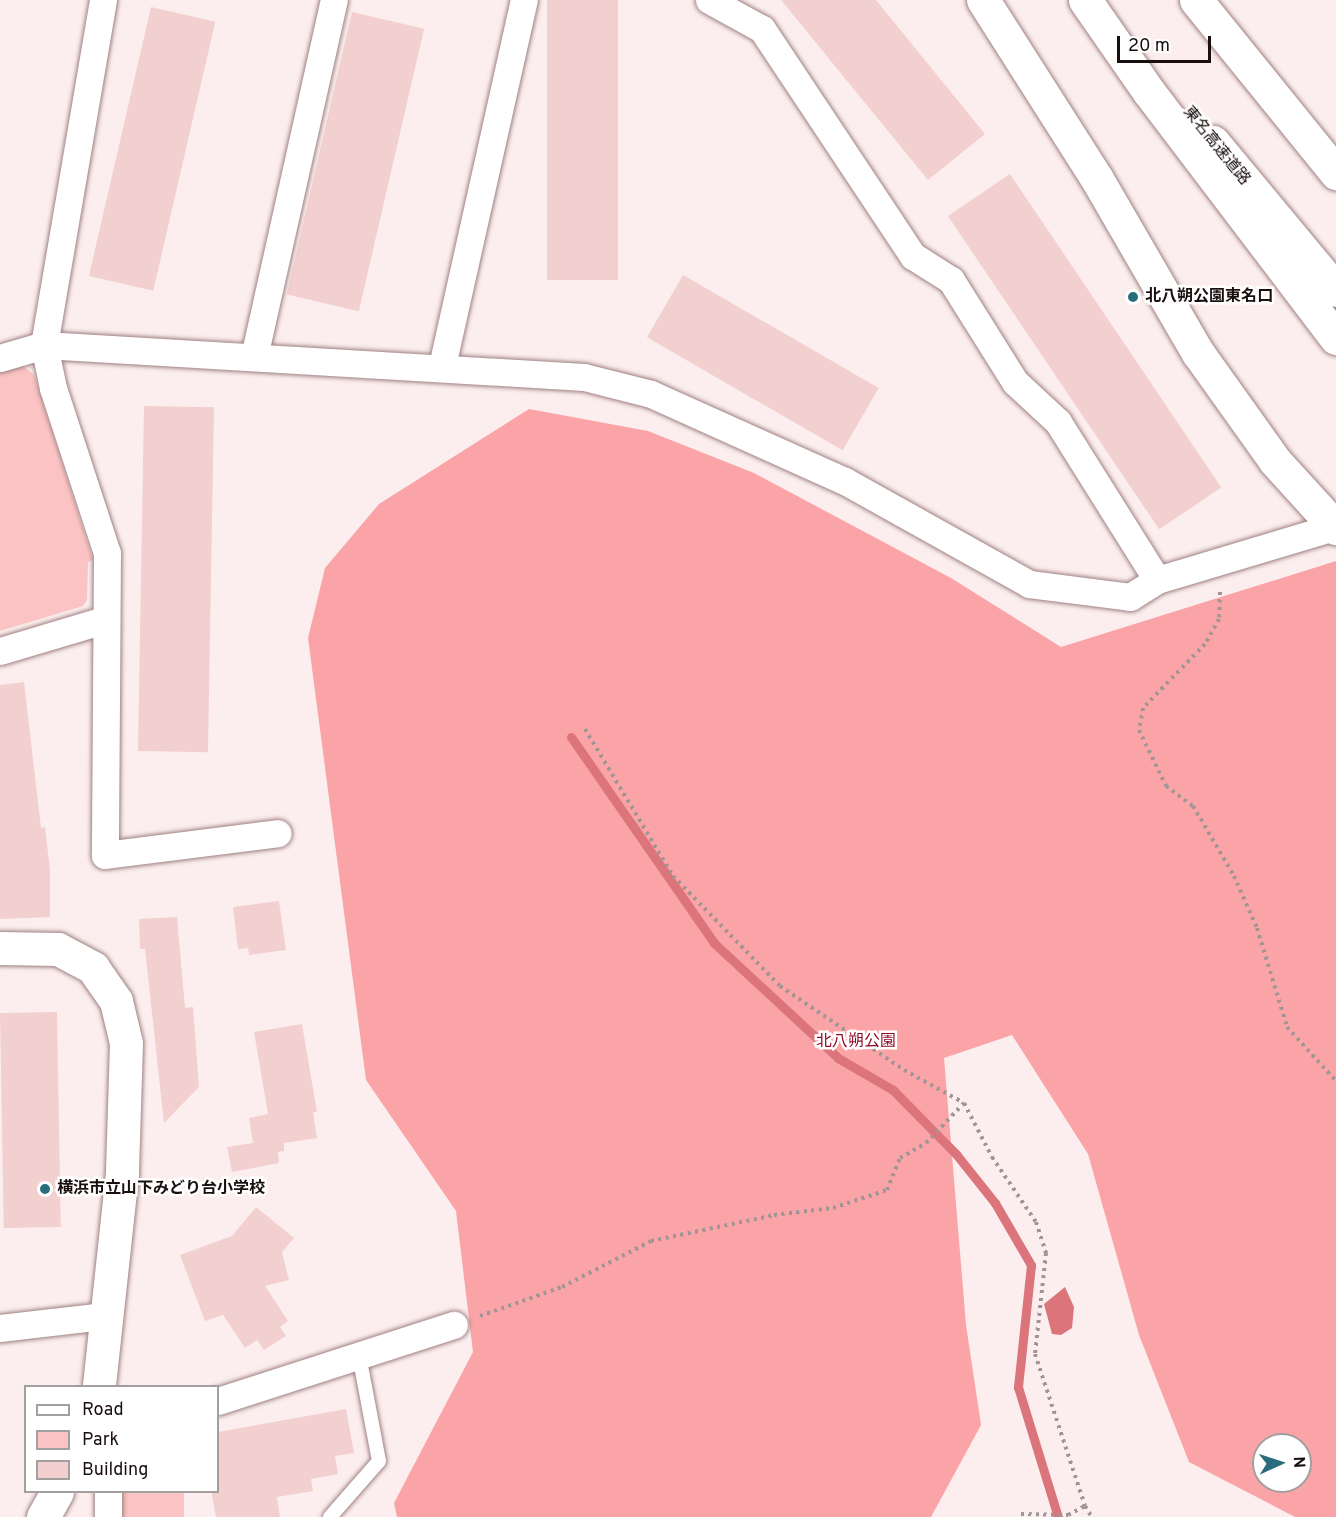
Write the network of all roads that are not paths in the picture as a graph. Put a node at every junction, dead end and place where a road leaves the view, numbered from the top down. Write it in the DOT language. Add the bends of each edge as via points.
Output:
graph roads {
  1 [pos="103,0"];
  2 [pos="334,0"];
  3 [pos="525,0"];
  4 [pos="709,0"];
  5 [pos="983,0"];
  6 [pos="1085,0"];
  7 [pos="1097,0"];
  8 [pos="1196,0"];
  9 [pos="1336,173"];
  10 [pos="1336,290"];
  11 [pos="1336,338"];
  12 [pos="44,345"];
  13 [pos="254,357"];
  14 [pos="0,358"];
  15 [pos="442,366"];
  16 [pos="1335,528"];
  17 [pos="1157,580"];
  18 [pos="104,620"];
  19 [pos="0,651"];
  20 [pos="278,833"];
  21 [pos="0,948"];
  22 [pos="104,1316"];
  23 [pos="454,1325"];
  24 [pos="0,1328"];
  25 [pos="359,1355"];
  26 [pos="99,1385"];
  27 [pos="219,1401"];
  28 [pos="56,1493"];
  29 [pos="108,1493"];
  30 [pos="43,1517"];
  31 [pos="108,1517"];
  32 [pos="330,1517"];
  1 -- 12 [label="street"];
  2 -- 13 [label="street"];
  3 -- 15 [label="street"];
  4 -- 17 [label="street" via="762,29 913,256 951,280 1015,382 1058,423"];
  5 -- 16 [label="main road" via="1097,179 1198,353 1275,461"];
  6 -- 11 [label="main road" via="1149,92"];
  7 -- 10 [label="main road, 東名高速道路"];
  8 -- 9 [label="main road"];
  12 -- 13 [label="street"];
  12 -- 14 [label="street"];
  12 -- 18 [label="street" via="53,388 107,554"];
  13 -- 15 [label="street"];
  15 -- 17 [label="street" via="584,377 651,394 845,481 1029,584 1130,597"];
  16 -- 17 [label="street"];
  18 -- 19 [label="street"];
  18 -- 20 [label="street" via="105,855"];
  21 -- 22 [label="main road" via="58,949 93,968 116,1001 126,1043 122,1173"];
  22 -- 24 [label="street"];
  22 -- 26 [label="main road"];
  23 -- 25 [label="street"];
  25 -- 27 [label="street"];
  25 -- 32 [label="lane" via="379,1461"];
  28 -- 30 [label="main road"];
  29 -- 31 [label="street"];
}
